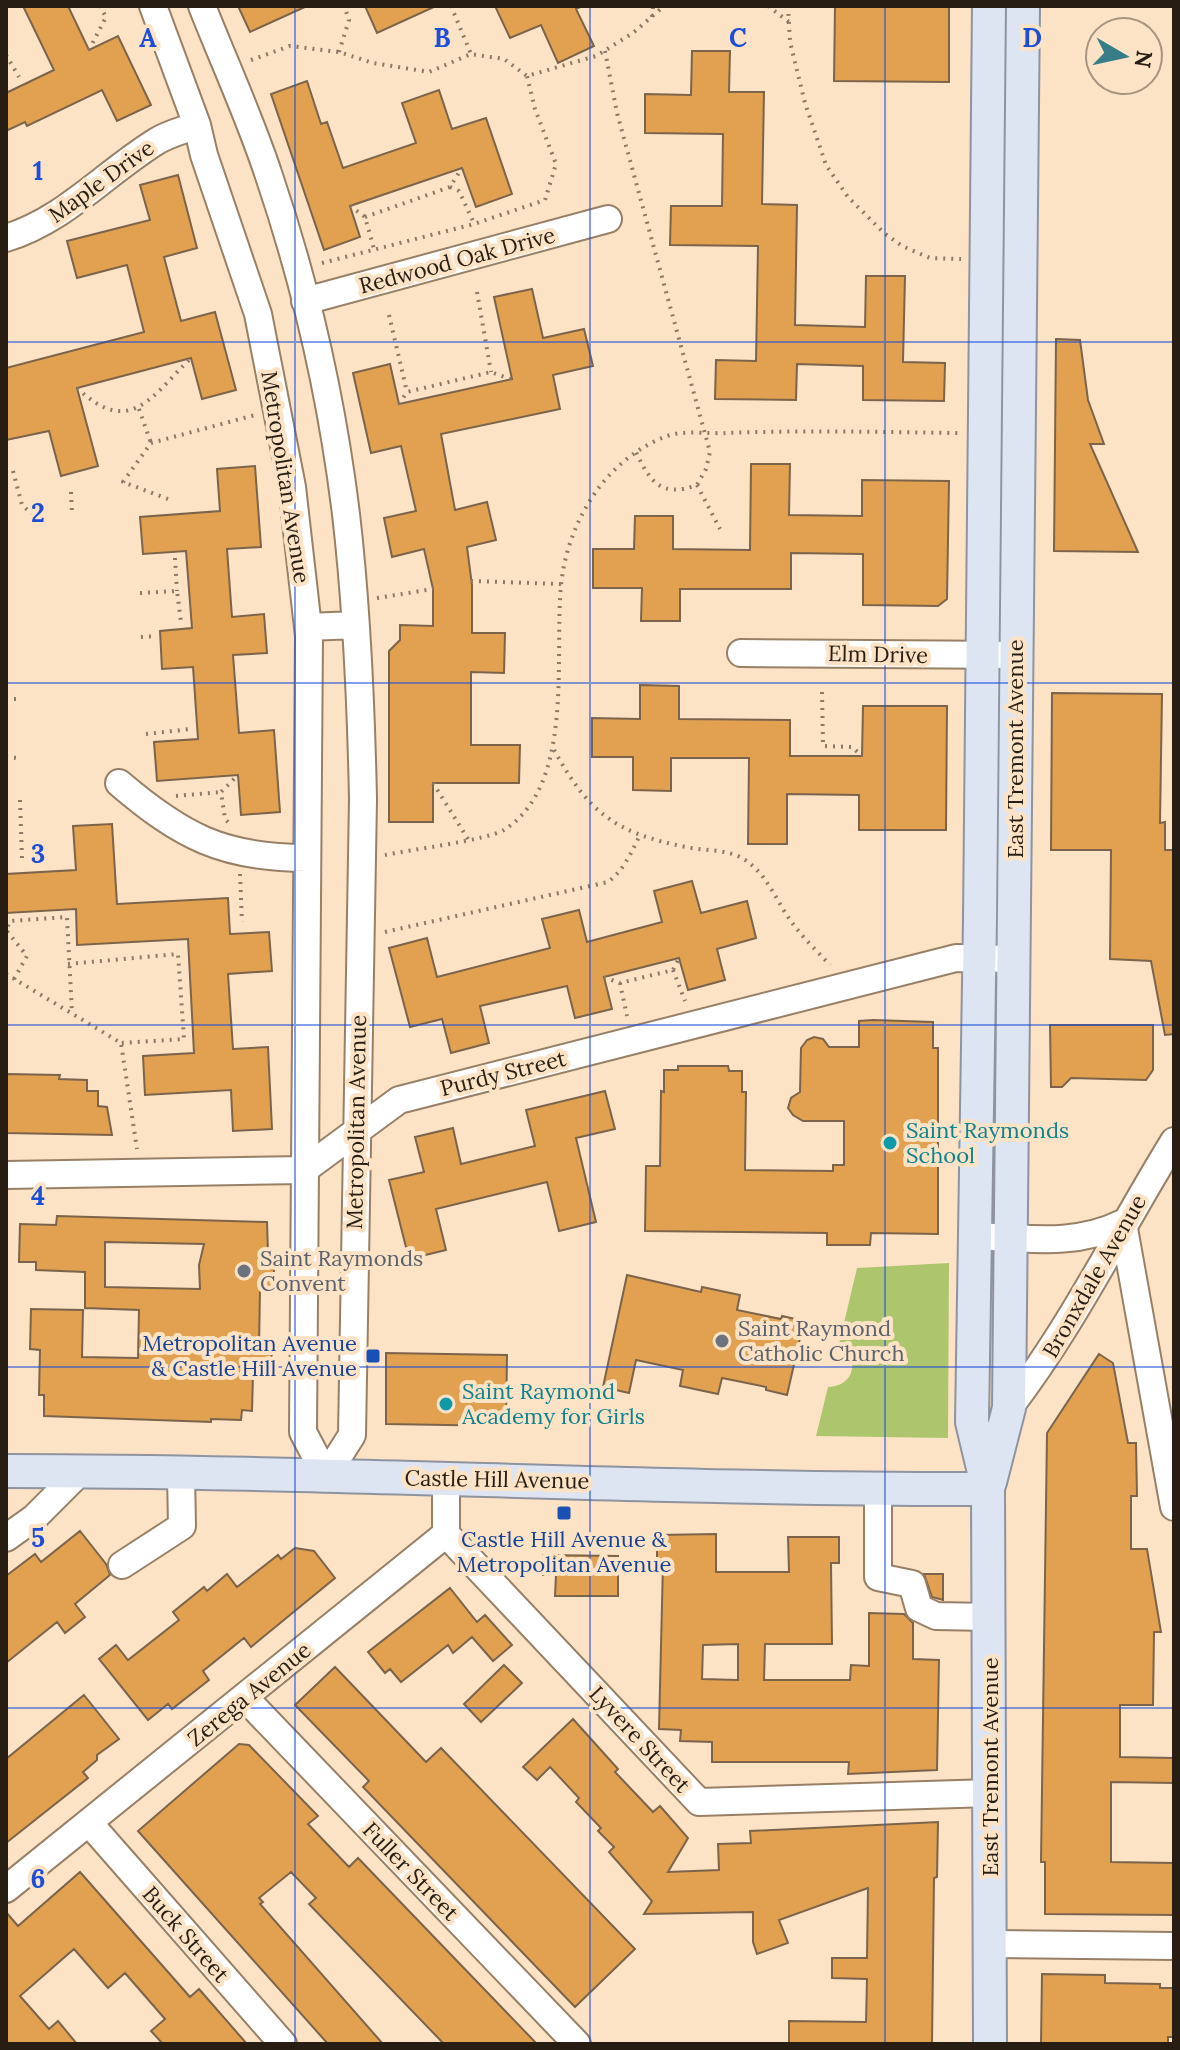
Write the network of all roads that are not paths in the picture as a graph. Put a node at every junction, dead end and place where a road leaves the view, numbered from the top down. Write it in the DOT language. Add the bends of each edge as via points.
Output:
graph roads {
  1 [pos="202,6"];
  2 [pos="161,8"];
  3 [pos="989,16"];
  4 [pos="1023,17"];
  5 [pos="197,125"];
  6 [pos="608,219"];
  7 [pos="6,238"];
  8 [pos="305,301"];
  9 [pos="985,371"];
  10 [pos="1018,372"];
  11 [pos="355,625"];
  12 [pos="308,627"];
  13 [pos="741,653"];
  14 [pos="981,655"];
  15 [pos="1016,655"];
  16 [pos="119,783"];
  17 [pos="306,858"];
  18 [pos="979,958"];
  19 [pos="1013,959"];
  20 [pos="356,1132"];
  21 [pos="1174,1141"];
  22 [pos="304,1170"];
  23 [pos="6,1175"];
  24 [pos="1123,1223"];
  25 [pos="974,1236"];
  26 [pos="1010,1237"];
  27 [pos="1009,1408"];
  28 [pos="6,1471"];
  29 [pos="80,1472"];
  30 [pos="181,1473"];
  31 [pos="326,1476"];
  32 [pos="446,1477"];
  33 [pos="878,1489"];
  34 [pos="988,1489"];
  35 [pos="1174,1507"];
  36 [pos="446,1534"];
  37 [pos="6,1538"];
  38 [pos="122,1565"];
  39 [pos="989,1617"];
  40 [pos="245,1698"];
  41 [pos="991,1793"];
  42 [pos="90,1824"];
  43 [pos="6,1889"];
  44 [pos="991,1944"];
  45 [pos="1174,1946"];
  46 [pos="283,2044"];
  47 [pos="577,2044"];
  48 [pos="990,2044"];
  1 -- 8 [label="street, Metropolitan Avenue" via="269,175"];
  2 -- 5 [label="street, Metropolitan Avenue"];
  3 -- 4 [label="main road"];
  3 -- 9 [label="main road, East Tremont Avenue"];
  4 -- 10 [label="main road, East Tremont Avenue"];
  5 -- 7 [label="street, Maple Drive" via="158,139 64,210"];
  5 -- 12 [label="street, Metropolitan Avenue" via="258,314 292,487"];
  6 -- 8 [label="street, Redwood Oak Drive"];
  8 -- 11 [label="street, Metropolitan Avenue" via="346,515"];
  9 -- 10 [label="main road"];
  9 -- 14 [label="main road, East Tremont Avenue"];
  10 -- 15 [label="main road, East Tremont Avenue"];
  11 -- 12 [label="street"];
  11 -- 20 [label="street, Metropolitan Avenue" via="363,799"];
  12 -- 17 [label="street, Metropolitan Avenue"];
  13 -- 14 [label="street, Elm Drive"];
  14 -- 15 [label="street, Elm Drive"];
  14 -- 18 [label="main road, East Tremont Avenue"];
  15 -- 19 [label="main road, East Tremont Avenue"];
  16 -- 17 [label="street" via="180,830 228,850"];
  17 -- 22 [label="street, Metropolitan Avenue"];
  18 -- 19 [label="street, Purdy Street"];
  18 -- 20 [label="street, Purdy Street" via="956,958 399,1100"];
  18 -- 25 [label="main road, East Tremont Avenue"];
  19 -- 26 [label="main road, East Tremont Avenue"];
  20 -- 22 [label="street, Purdy Street"];
  20 -- 31 [label="street, Metropolitan Avenue" via="352,1435"];
  21 -- 24 [label="street, Bronxdale Avenue"];
  22 -- 23 [label="street"];
  22 -- 31 [label="street, Metropolitan Avenue" via="303,1432"];
  24 -- 26 [label="street" via="1079,1239"];
  24 -- 27 [label="street, Bronxdale Avenue" via="1094,1282"];
  24 -- 35 [label="street"];
  25 -- 26 [label="street"];
  25 -- 34 [label="main road, East Tremont Avenue" via="972,1422"];
  26 -- 27 [label="main road, East Tremont Avenue"];
  27 -- 34 [label="main road, East Tremont Avenue"];
  28 -- 29 [label="main road, Castle Hill Avenue"];
  29 -- 30 [label="main road, Castle Hill Avenue"];
  29 -- 37 [label="street"];
  30 -- 31 [label="main road, Castle Hill Avenue"];
  30 -- 38 [label="street" via="182,1526"];
  31 -- 32 [label="main road, Castle Hill Avenue"];
  32 -- 33 [label="main road, Castle Hill Avenue"];
  32 -- 36 [label="street"];
  33 -- 34 [label="main road, Castle Hill Avenue"];
  33 -- 39 [label="street" via="878,1577 912,1584 919,1608 936,1616"];
  34 -- 39 [label="main road, East Tremont Avenue"];
  36 -- 40 [label="street, Zerega Avenue"];
  36 -- 41 [label="street, Lyvere Street" via="699,1802"];
  39 -- 41 [label="main road, East Tremont Avenue"];
  40 -- 42 [label="street, Zerega Avenue"];
  40 -- 47 [label="street, Fuller Street"];
  41 -- 44 [label="main road, East Tremont Avenue"];
  42 -- 43 [label="street, Zerega Avenue"];
  42 -- 46 [label="street, Buck Street"];
  44 -- 45 [label="street"];
  44 -- 48 [label="main road, East Tremont Avenue"];
}
